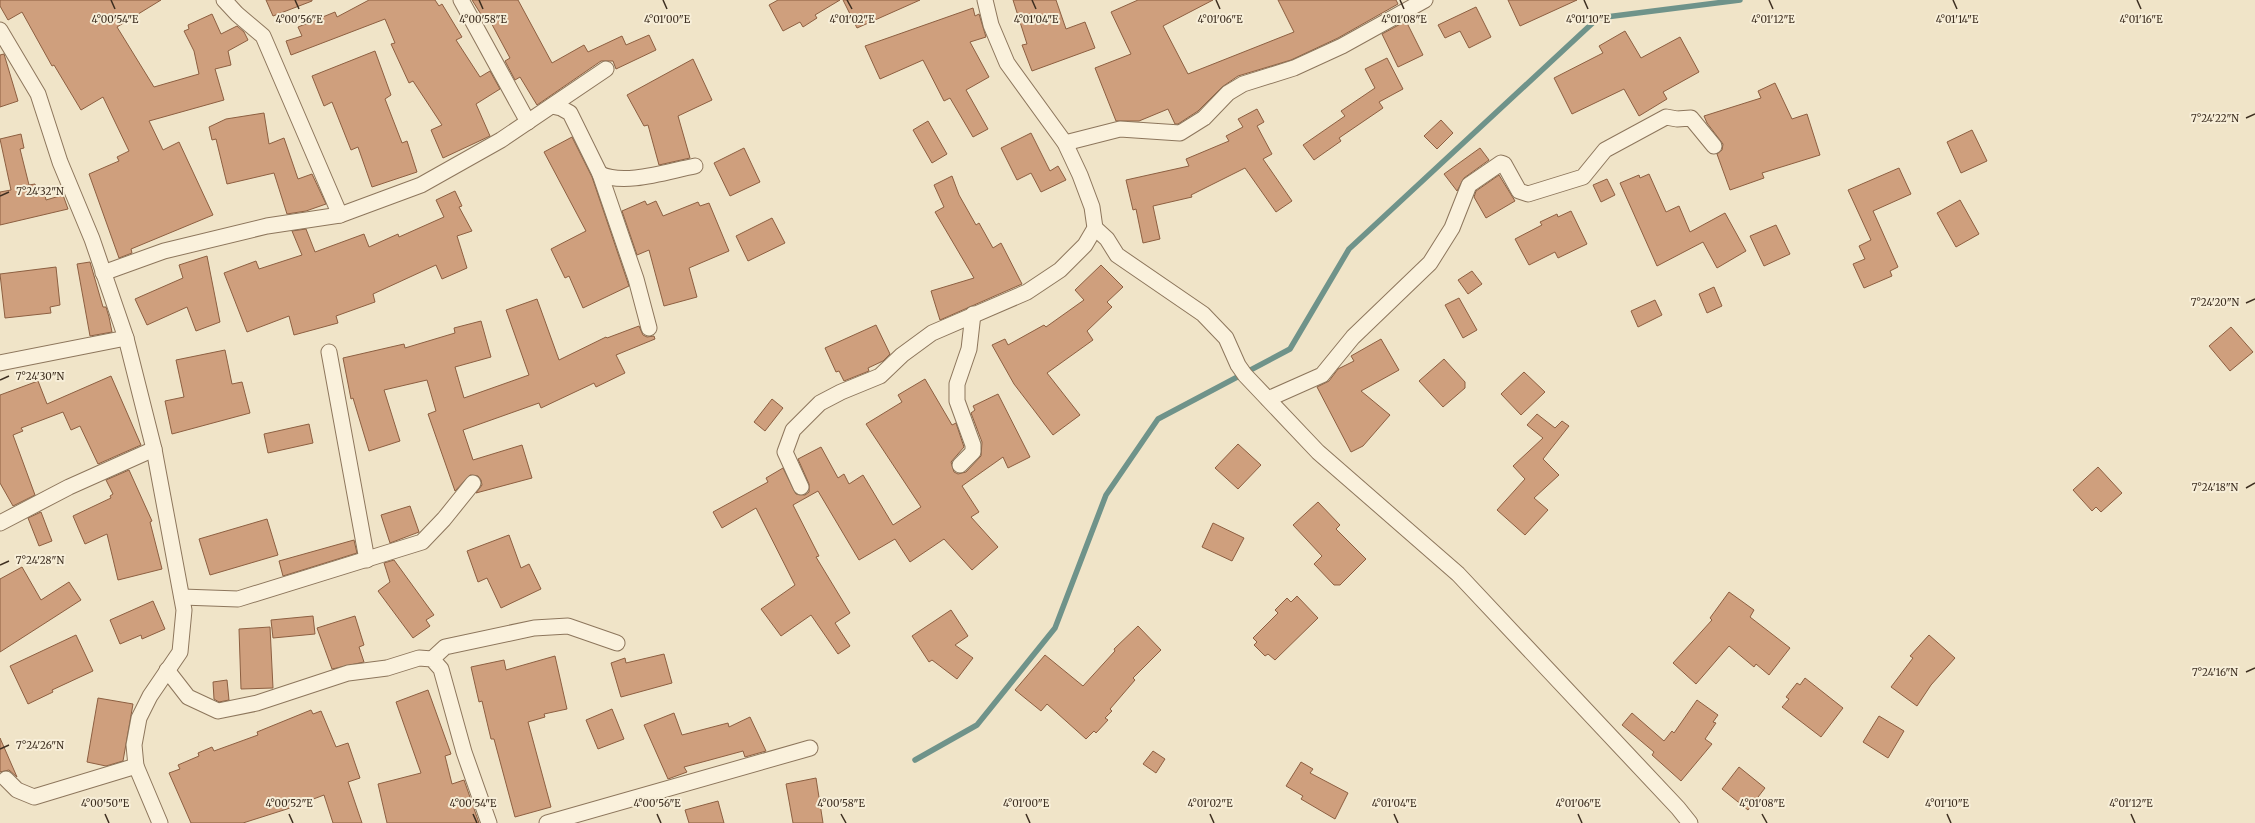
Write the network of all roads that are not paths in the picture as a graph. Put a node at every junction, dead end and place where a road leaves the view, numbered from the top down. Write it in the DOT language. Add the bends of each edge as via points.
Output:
graph roads {
  1 [pos="224,0"];
  2 [pos="461,0"];
  3 [pos="985,0"];
  4 [pos="1425,0"];
  5 [pos="1407,5"];
  6 [pos="0,30"];
  7 [pos="606,69"];
  8 [pos="552,106"];
  9 [pos="528,122"];
  10 [pos="1065,143"];
  11 [pos="1714,146"];
  12 [pos="695,166"];
  13 [pos="600,174"];
  14 [pos="340,215"];
  15 [pos="1095,228"];
  16 [pos="103,273"];
  17 [pos="974,314"];
  18 [pos="649,328"];
  19 [pos="126,338"];
  20 [pos="329,352"];
  21 [pos="0,363"];
  22 [pos="1268,399"];
  23 [pos="154,449"];
  24 [pos="960,465"];
  25 [pos="473,483"];
  26 [pos="801,487"];
  27 [pos="0,524"];
  28 [pos="367,560"];
  29 [pos="182,597"];
  30 [pos="617,643"];
  31 [pos="432,659"];
  32 [pos="167,670"];
  33 [pos="810,748"];
  34 [pos="136,766"];
  35 [pos="6,779"];
  36 [pos="160,823"];
  37 [pos="488,823"];
  38 [pos="547,823"];
  39 [pos="1690,823"];
  1 -- 14 [label="street" via="263,36"];
  2 -- 9 [label="street"];
  3 -- 10 [label="street" via="1007,63"];
  4 -- 5 [label="street"];
  5 -- 10 [label="street" via="1342,46 1294,68 1243,84 1228,93 1204,118 1180,133 1120,129"];
  6 -- 16 [label="street" via="38,94 60,162"];
  7 -- 8 [label="street"];
  8 -- 9 [label="street"];
  8 -- 13 [label="street" via="570,113"];
  9 -- 14 [label="street" via="502,140 421,185"];
  10 -- 15 [label="street" via="1092,207"];
  11 -- 22 [label="street" via="1691,118 1666,117 1605,150 1583,177 1528,194 1519,191 1501,163 1469,185 1452,228 1430,263 1353,337 1322,375"];
  12 -- 13 [label="street" via="625,180 611,179"];
  13 -- 18 [label="street" via="636,279"];
  14 -- 16 [label="street" via="252,230 164,251"];
  15 -- 17 [label="street" via="1085,245 1060,270 1027,292"];
  15 -- 22 [label="street" via="1107,239 1117,255 1203,314 1226,338 1242,370"];
  16 -- 19 [label="street"];
  17 -- 24 [label="street" via="969,349 957,389 957,401 974,446 973,452"];
  17 -- 26 [label="street" via="932,333 902,355 880,376 820,404 793,430 785,452"];
  19 -- 21 [label="street"];
  19 -- 23 [label="street"];
  20 -- 28 [label="street"];
  22 -- 39 [label="street" via="1318,452 1458,574"];
  23 -- 27 [label="street" via="69,487"];
  23 -- 29 [label="street"];
  25 -- 28 [label="street" via="422,542"];
  28 -- 29 [label="street" via="238,599"];
  29 -- 32 [label="street" via="184,610 180,652"];
  30 -- 31 [label="street" via="568,626 534,628 445,647"];
  31 -- 32 [label="street" via="419,658 387,668 348,673 257,703 218,711 188,697"];
  31 -- 37 [label="street" via="441,669 464,752"];
  32 -- 34 [label="street" via="139,718 134,745"];
  33 -- 38 [label="street"];
  34 -- 35 [label="street" via="34,797 17,790"];
  34 -- 36 [label="street"];
}
